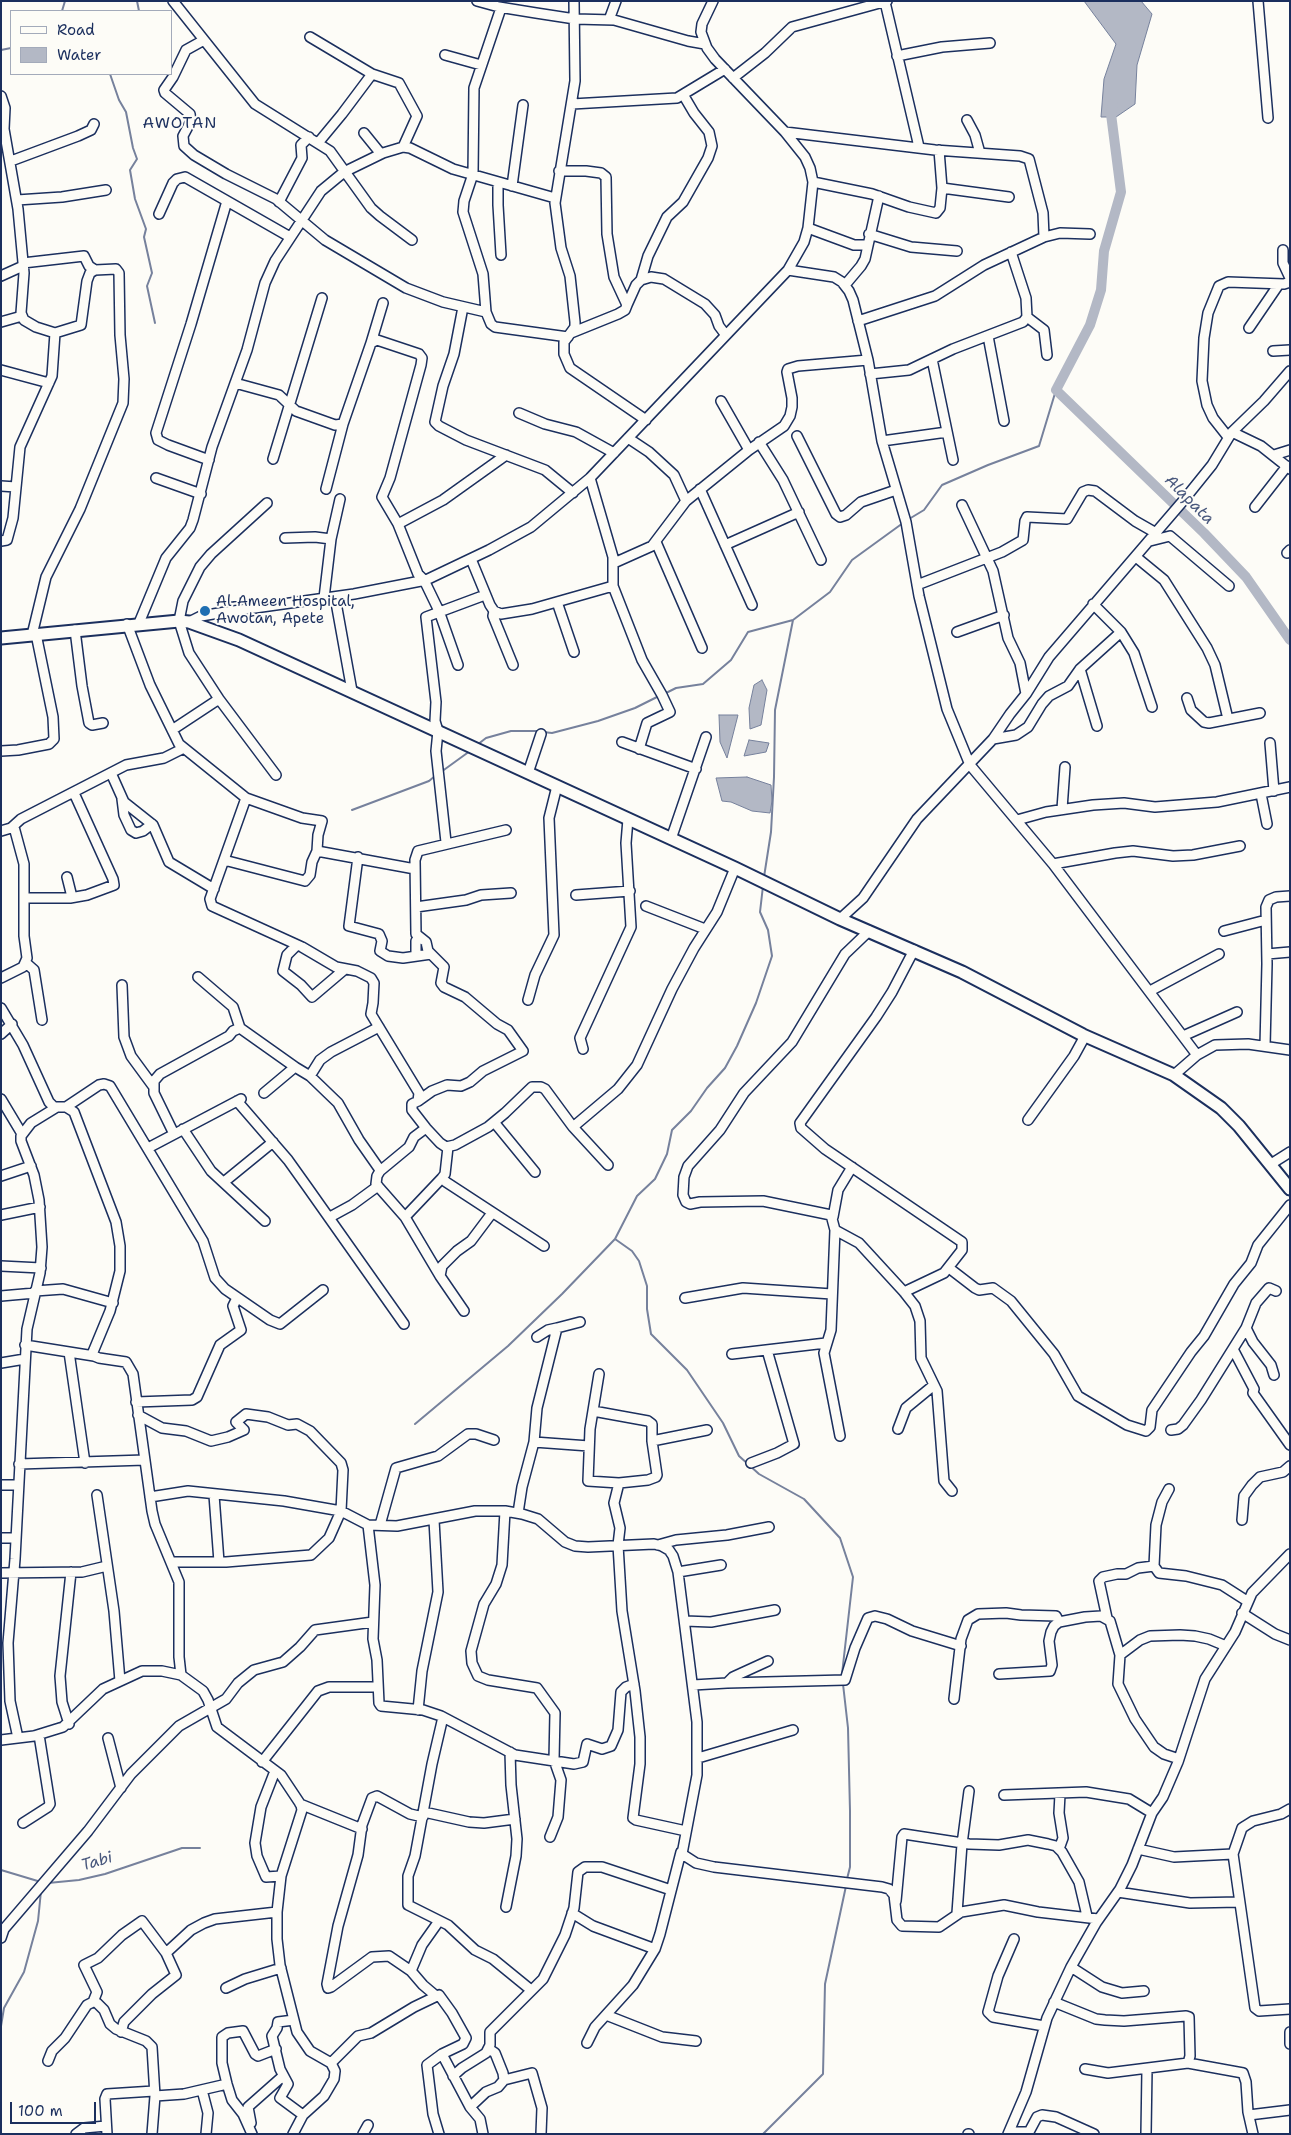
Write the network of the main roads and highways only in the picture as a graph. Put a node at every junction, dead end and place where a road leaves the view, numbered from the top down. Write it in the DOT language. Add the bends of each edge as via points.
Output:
graph roads {
  1 [pos="1,638"];
  2 [pos="1290,1189"];
  1 -- 2 [label="main road" via="184,621 239,640 914,950 1085,1036 1174,1075 1221,1108"];
}
